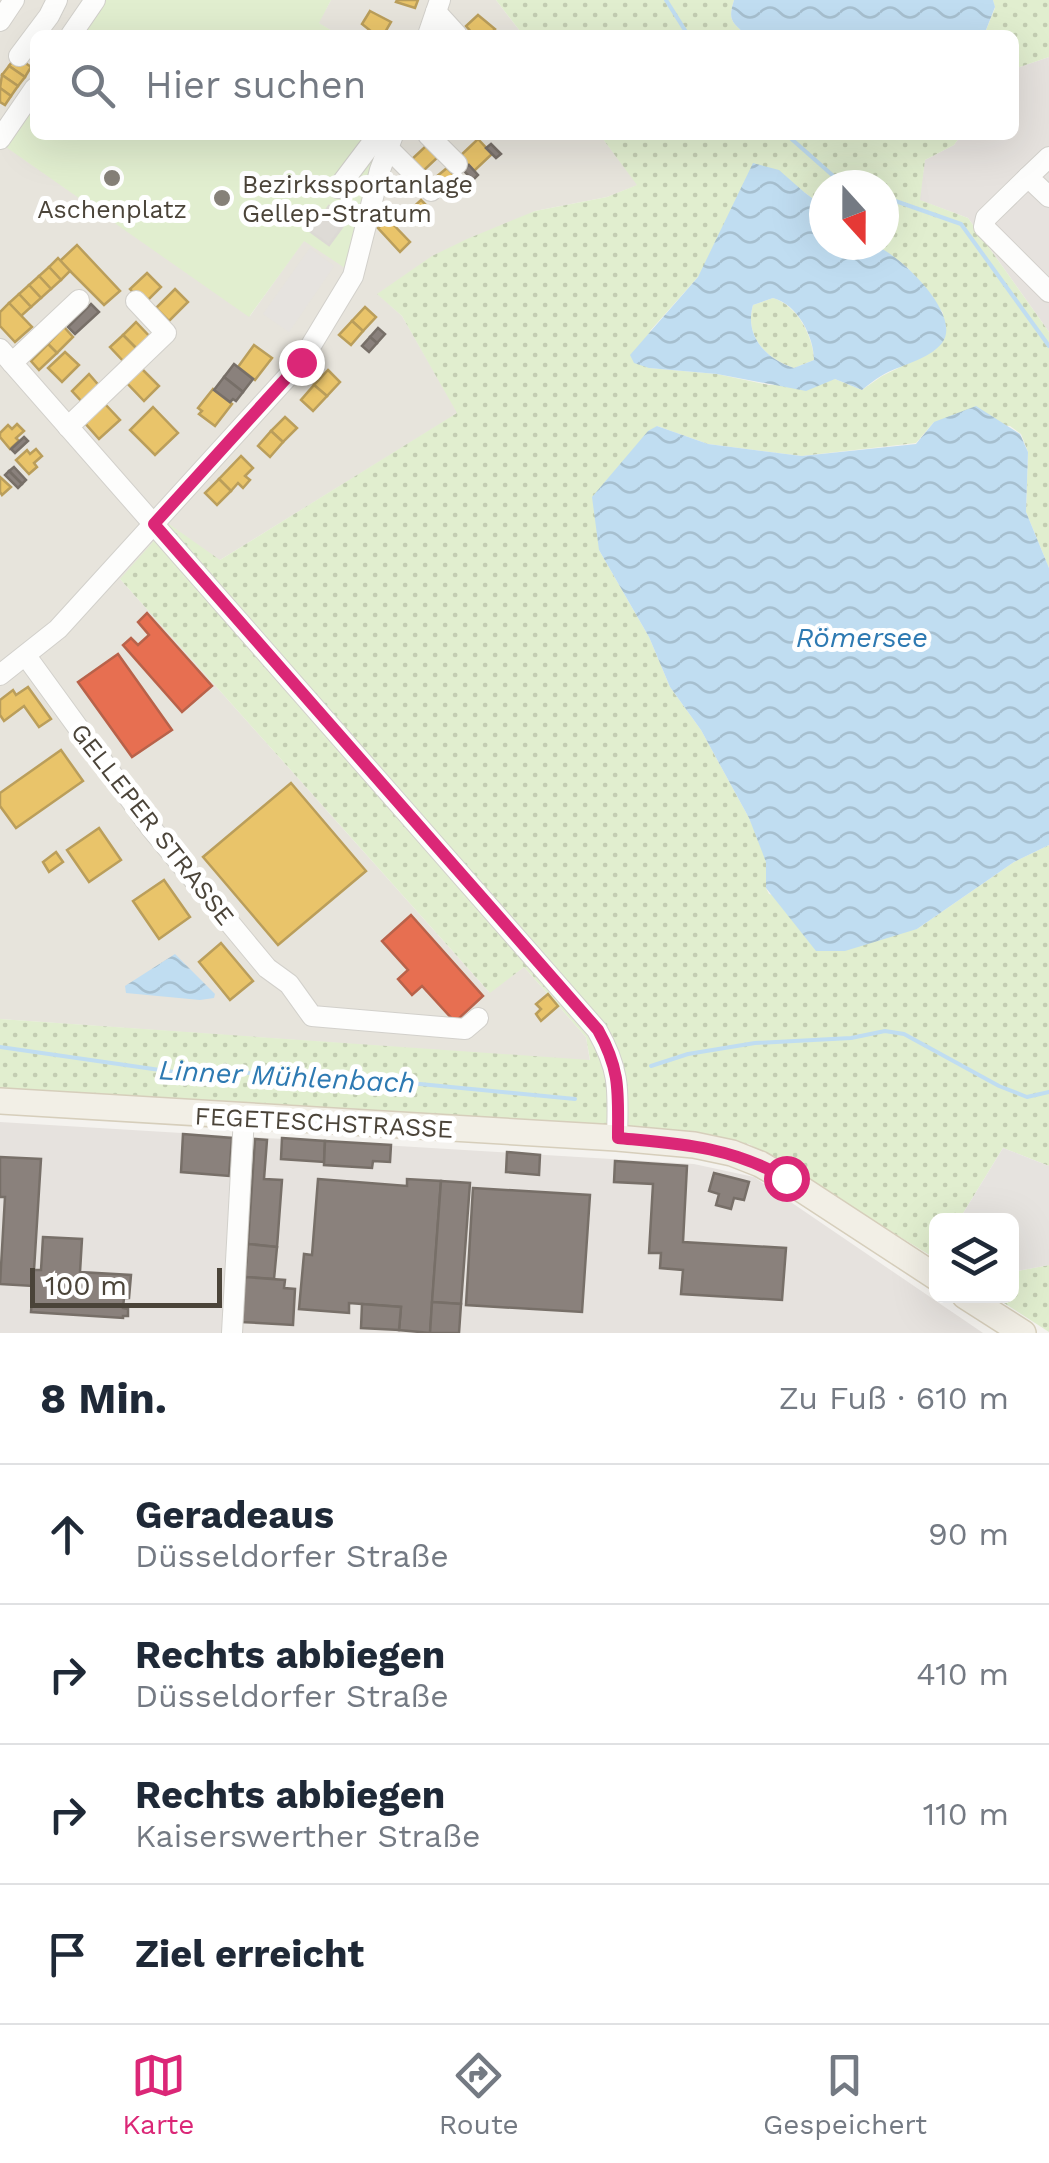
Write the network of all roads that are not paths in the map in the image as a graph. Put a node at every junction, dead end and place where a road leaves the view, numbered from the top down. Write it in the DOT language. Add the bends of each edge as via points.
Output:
graph roads {
  1 [pos="14,0"];
  2 [pos="57,0"];
  3 [pos="95,0"];
  4 [pos="438,6"];
  5 [pos="0,21"];
  6 [pos="38,30"];
  7 [pos="74,30"];
  8 [pos="430,30"];
  9 [pos="454,30"];
  10 [pos="30,41"];
  11 [pos="18,56"];
  12 [pos="30,95"];
  13 [pos="0,139"];
  14 [pos="386,140"];
  15 [pos="387,140"];
  16 [pos="388,140"];
  17 [pos="433,140"];
  18 [pos="1049,157"];
  19 [pos="457,164"];
  20 [pos="1028,177"];
  21 [pos="338,188"];
  22 [pos="431,191"];
  23 [pos="1049,197"];
  24 [pos="1049,292"];
  25 [pos="79,300"];
  26 [pos="136,302"];
  27 [pos="6,356"];
  28 [pos="68,427"];
  29 [pos="154,524"];
  30 [pos="26,656"];
  31 [pos="0,675"];
  32 [pos="478,1018"];
  33 [pos="0,1101"];
  34 [pos="32,1104"];
  35 [pos="0,1112"];
  36 [pos="244,1117"];
  37 [pos="618,1138"];
  38 [pos="929,1273"];
  39 [pos="976,1303"];
  40 [pos="232,1333"];
  41 [pos="1023,1333"];
  1 -- 5 [label="street"];
  2 -- 6 [label="street"];
  3 -- 7 [label="street"];
  4 -- 8 [label="street"];
  4 -- 9 [label="street"];
  10 -- 11 [label="street"];
  12 -- 13 [label="street"];
  14 -- 21 [label="street"];
  15 -- 29 [label="street" via="353,276 301,362"];
  16 -- 22 [label="street"];
  17 -- 19 [label="street"];
  18 -- 20 [label="street"];
  20 -- 23 [label="street"];
  20 -- 24 [label="street" via="984,227"];
  25 -- 27 [label="street"];
  26 -- 28 [label="street" via="166,333"];
  27 -- 28 [label="street"];
  28 -- 29 [label="street"];
  29 -- 30 [label="street"];
  29 -- 37 [label="street" via="598,1030 617,1074"];
  30 -- 31 [label="street"];
  30 -- 32 [label="street, GELLEPER STRASSE" via="150,828 312,1016 465,1029"];
  33 -- 34 [label="main road, FEGETESCHSTRASSE"];
  34 -- 35 [label="street, FEGETESCHSTRASSE"];
  34 -- 36 [label="main road, FEGETESCHSTRASSE"];
  36 -- 37 [label="main road, FEGETESCHSTRASSE"];
  36 -- 40 [label="street"];
  37 -- 38 [label="main road, FEGETESCHSTRASSE" via="694,1145 760,1164"];
  39 -- 41 [label="main road"];
}
